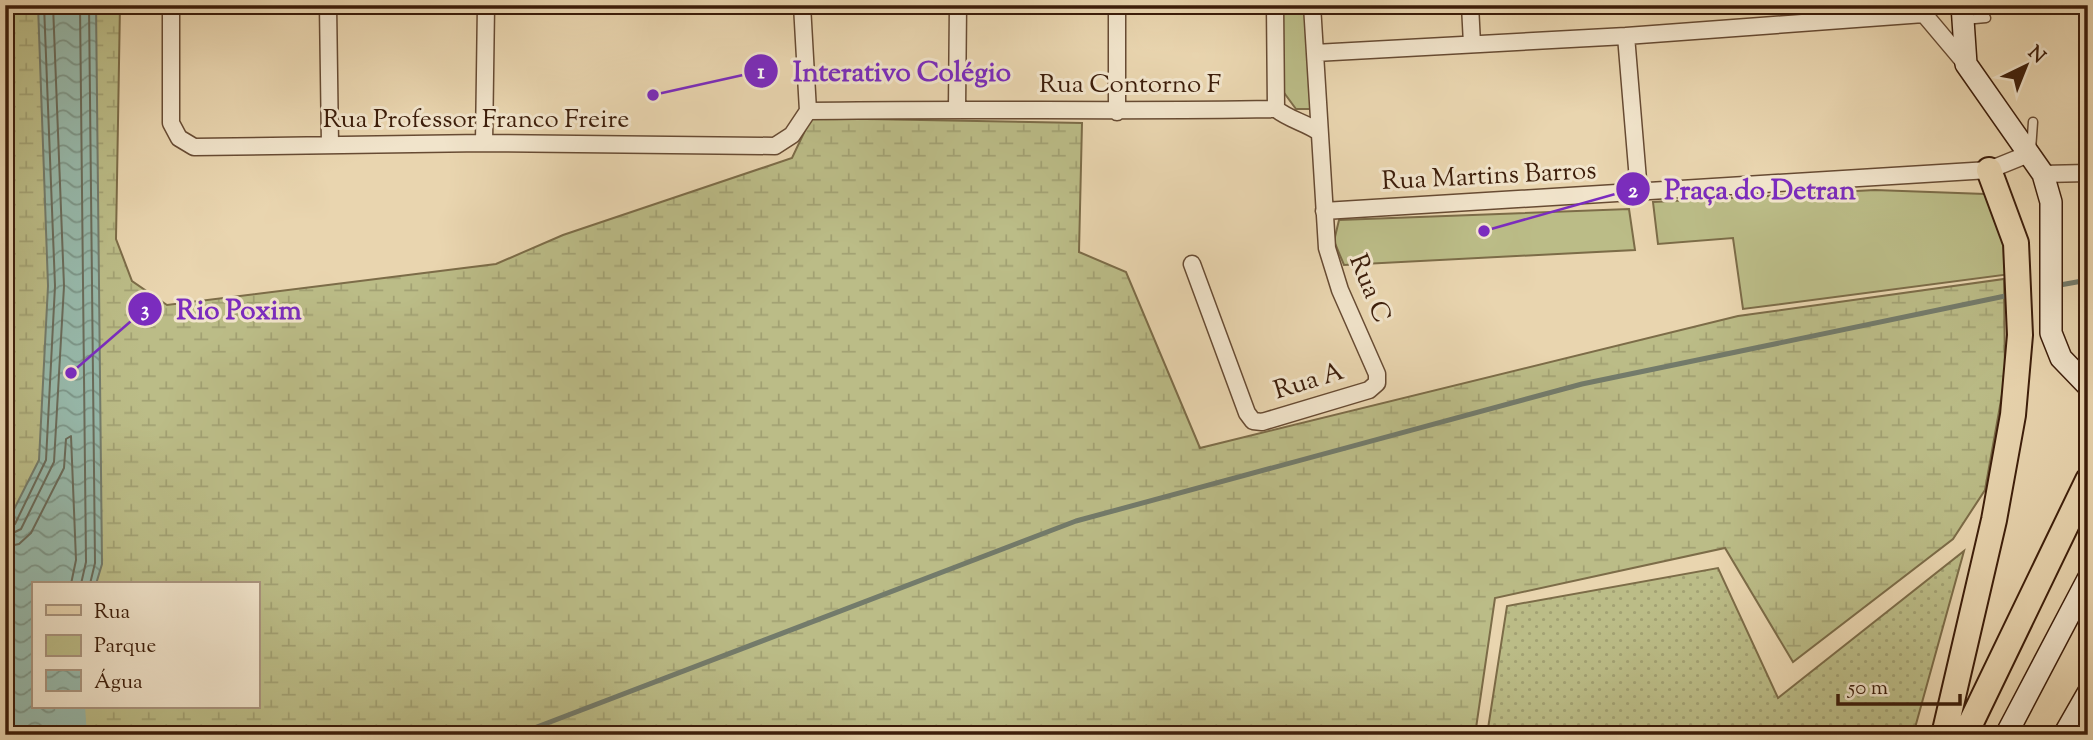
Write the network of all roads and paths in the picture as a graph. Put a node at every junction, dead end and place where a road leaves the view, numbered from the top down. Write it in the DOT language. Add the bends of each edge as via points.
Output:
graph roads {
  1 [pos="171,5"];
  2 [pos="328,5"];
  3 [pos="486,5"];
  4 [pos="802,5"];
  5 [pos="958,5"];
  6 [pos="1116,5"];
  7 [pos="1275,5"];
  8 [pos="1312,5"];
  9 [pos="1470,5"];
  10 [pos="1920,10"];
  11 [pos="1962,13"];
  12 [pos="1986,18"];
  13 [pos="1626,36"];
  14 [pos="1472,44"];
  15 [pos="1315,53"];
  16 [pos="1966,64"];
  17 [pos="957,108"];
  18 [pos="1276,109"];
  19 [pos="808,111"];
  20 [pos="1117,112"];
  21 [pos="2033,122"];
  22 [pos="1319,132"];
  23 [pos="484,143"];
  24 [pos="330,145"];
  25 [pos="2031,153"];
  26 [pos="1989,170"];
  27 [pos="2088,173"];
  28 [pos="2043,174"];
  29 [pos="1639,192"];
  30 [pos="1324,211"];
  31 [pos="1192,264"];
  32 [pos="1377,383"];
  33 [pos="2088,386"];
  34 [pos="2088,480"];
  35 [pos="2088,579"];
  36 [pos="2088,693"];
  37 [pos="1944,735"];
  38 [pos="1965,735"];
  39 [pos="2006,735"];
  40 [pos="2064,735"];
  1 -- 24 [label="street, Rua Professor Franco Freire" via="171,123 178,138 194,147"];
  2 -- 24 [label="street"];
  3 -- 23 [label="street"];
  4 -- 19 [label="street"];
  5 -- 17 [label="street"];
  6 -- 20 [label="street"];
  7 -- 18 [label="street"];
  8 -- 15 [label="street, Rua C"];
  9 -- 14 [label="street"];
  10 -- 13 [label="street"];
  10 -- 16 [label="street"];
  11 -- 12 [label="lane"];
  11 -- 16 [label="street"];
  13 -- 14 [label="street"];
  13 -- 29 [label="street"];
  14 -- 15 [label="street"];
  15 -- 22 [label="street, Rua C"];
  16 -- 25 [label="street"];
  17 -- 19 [label="street, Rua Contorno F"];
  17 -- 20 [label="street, Rua Contorno F"];
  18 -- 20 [label="street, Rua Contorno F"];
  18 -- 22 [label="street, Rua Contorno F"];
  19 -- 23 [label="street, Rua Professor Franco Freire" via="792,135 775,146"];
  21 -- 25 [label="lane"];
  22 -- 30 [label="street, Rua C"];
  23 -- 24 [label="street, Rua Professor Franco Freire"];
  25 -- 26 [label="street, Rua Martins Barros"];
  25 -- 28 [label="street"];
  26 -- 29 [label="street, Rua Martins Barros"];
  26 -- 37 [label="main road" via="2016,243 2020,335 2013,415 1994,520"];
  27 -- 28 [label="street"];
  28 -- 33 [label="street" via="2051,202 2051,333 2061,358"];
  29 -- 30 [label="street, Rua Martins Barros"];
  30 -- 32 [label="street, Rua C" via="1332,269"];
  31 -- 32 [label="street, Rua A" via="1253,421 1369,390"];
  34 -- 38 [label="main road"];
  35 -- 39 [label="street"];
  36 -- 40 [label="street"];
}
